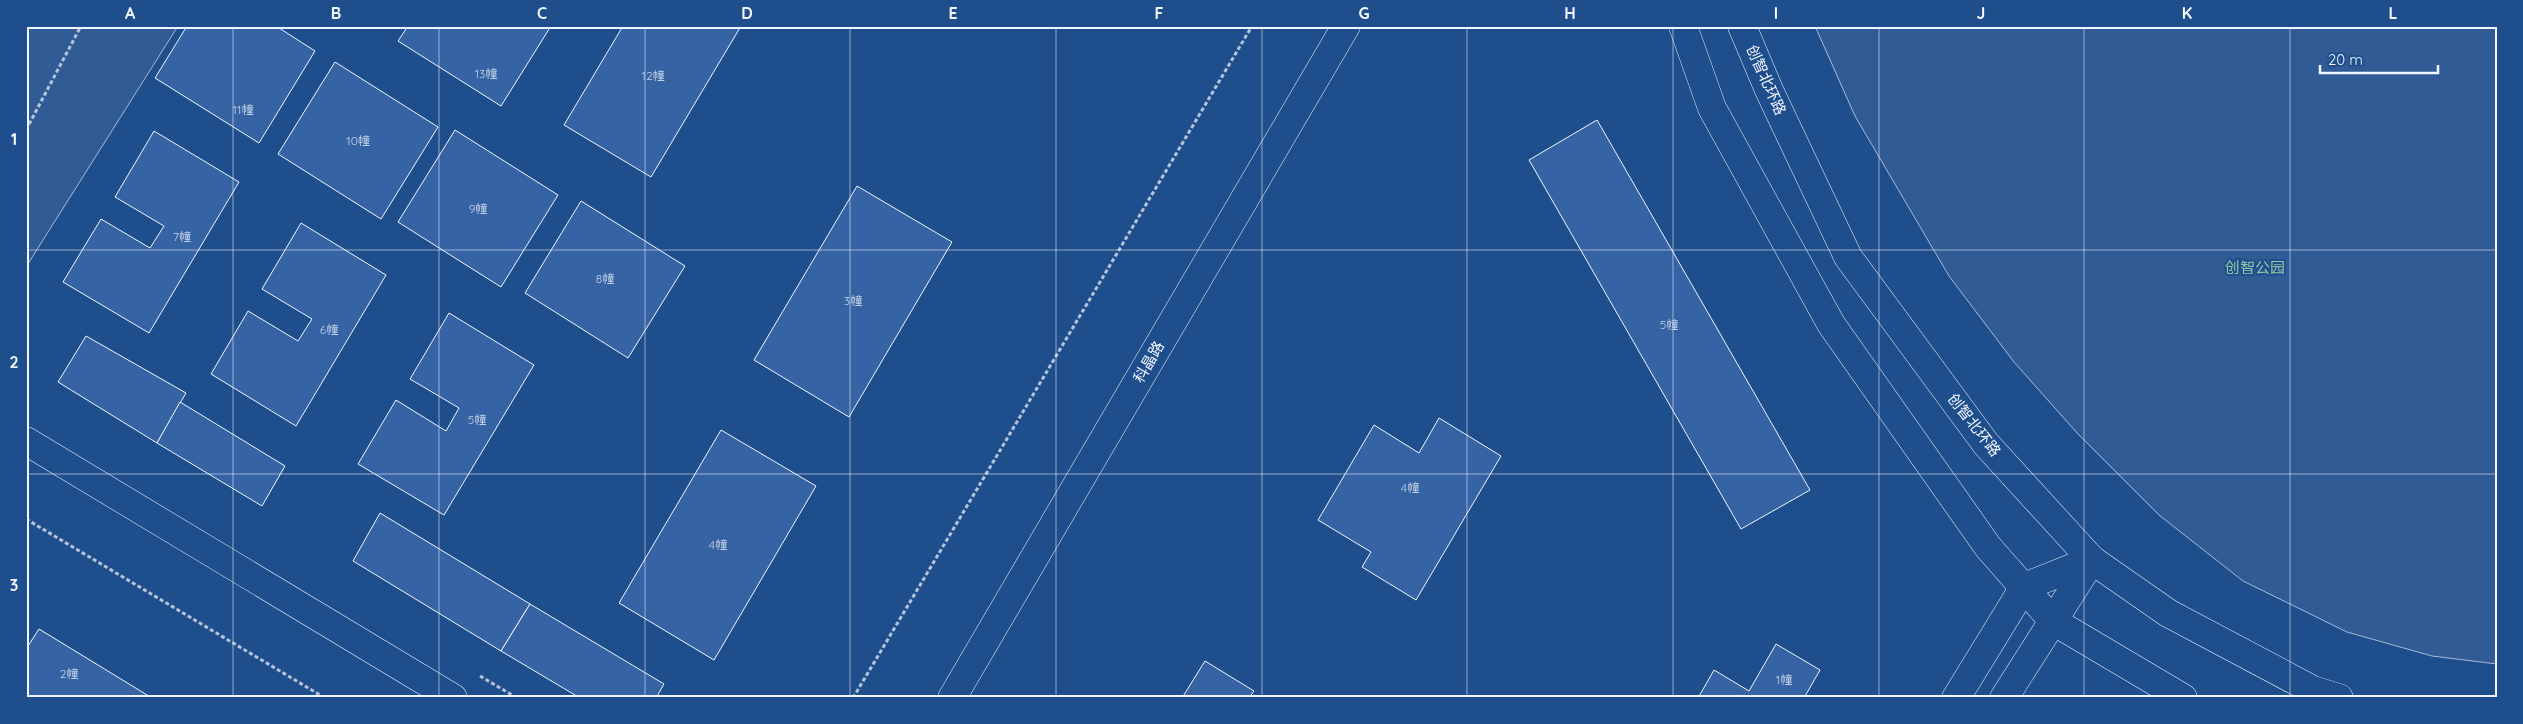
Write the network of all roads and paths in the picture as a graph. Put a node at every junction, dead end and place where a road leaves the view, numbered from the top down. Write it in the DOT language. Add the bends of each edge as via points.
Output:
graph roads {
  1 [pos="81,26"];
  2 [pos="1252,26"];
  3 [pos="1346,26"];
  4 [pos="1683,26"];
  5 [pos="1742,26"];
  6 [pos="26,130"];
  7 [pos="26,441"];
  8 [pos="26,519"];
  9 [pos="2092,560"];
  10 [pos="2024,587"];
  11 [pos="2053,621"];
  12 [pos="325,698"];
  13 [pos="453,698"];
  14 [pos="852,698"];
  15 [pos="952,698"];
  16 [pos="1956,698"];
  17 [pos="2004,698"];
  18 [pos="2183,698"];
  19 [pos="2339,698"];
  1 -- 6 [label="path"];
  2 -- 14 [label="path"];
  3 -- 15 [label="main road, 科晶路"];
  4 -- 10 [label="main road" via="1712,108 1831,324 1988,546"];
  5 -- 9 [label="main road, 创智北环路" via="1848,256 1986,444"];
  7 -- 13 [label="main road"];
  8 -- 12 [label="path"];
  9 -- 10 [label="main road"];
  9 -- 11 [label="main road"];
  9 -- 19 [label="main road, 创智北环路" via="2168,613 2313,690"];
  10 -- 11 [label="main road"];
  10 -- 16 [label="main road"];
  11 -- 17 [label="main road"];
  11 -- 18 [label="main road"];
}
